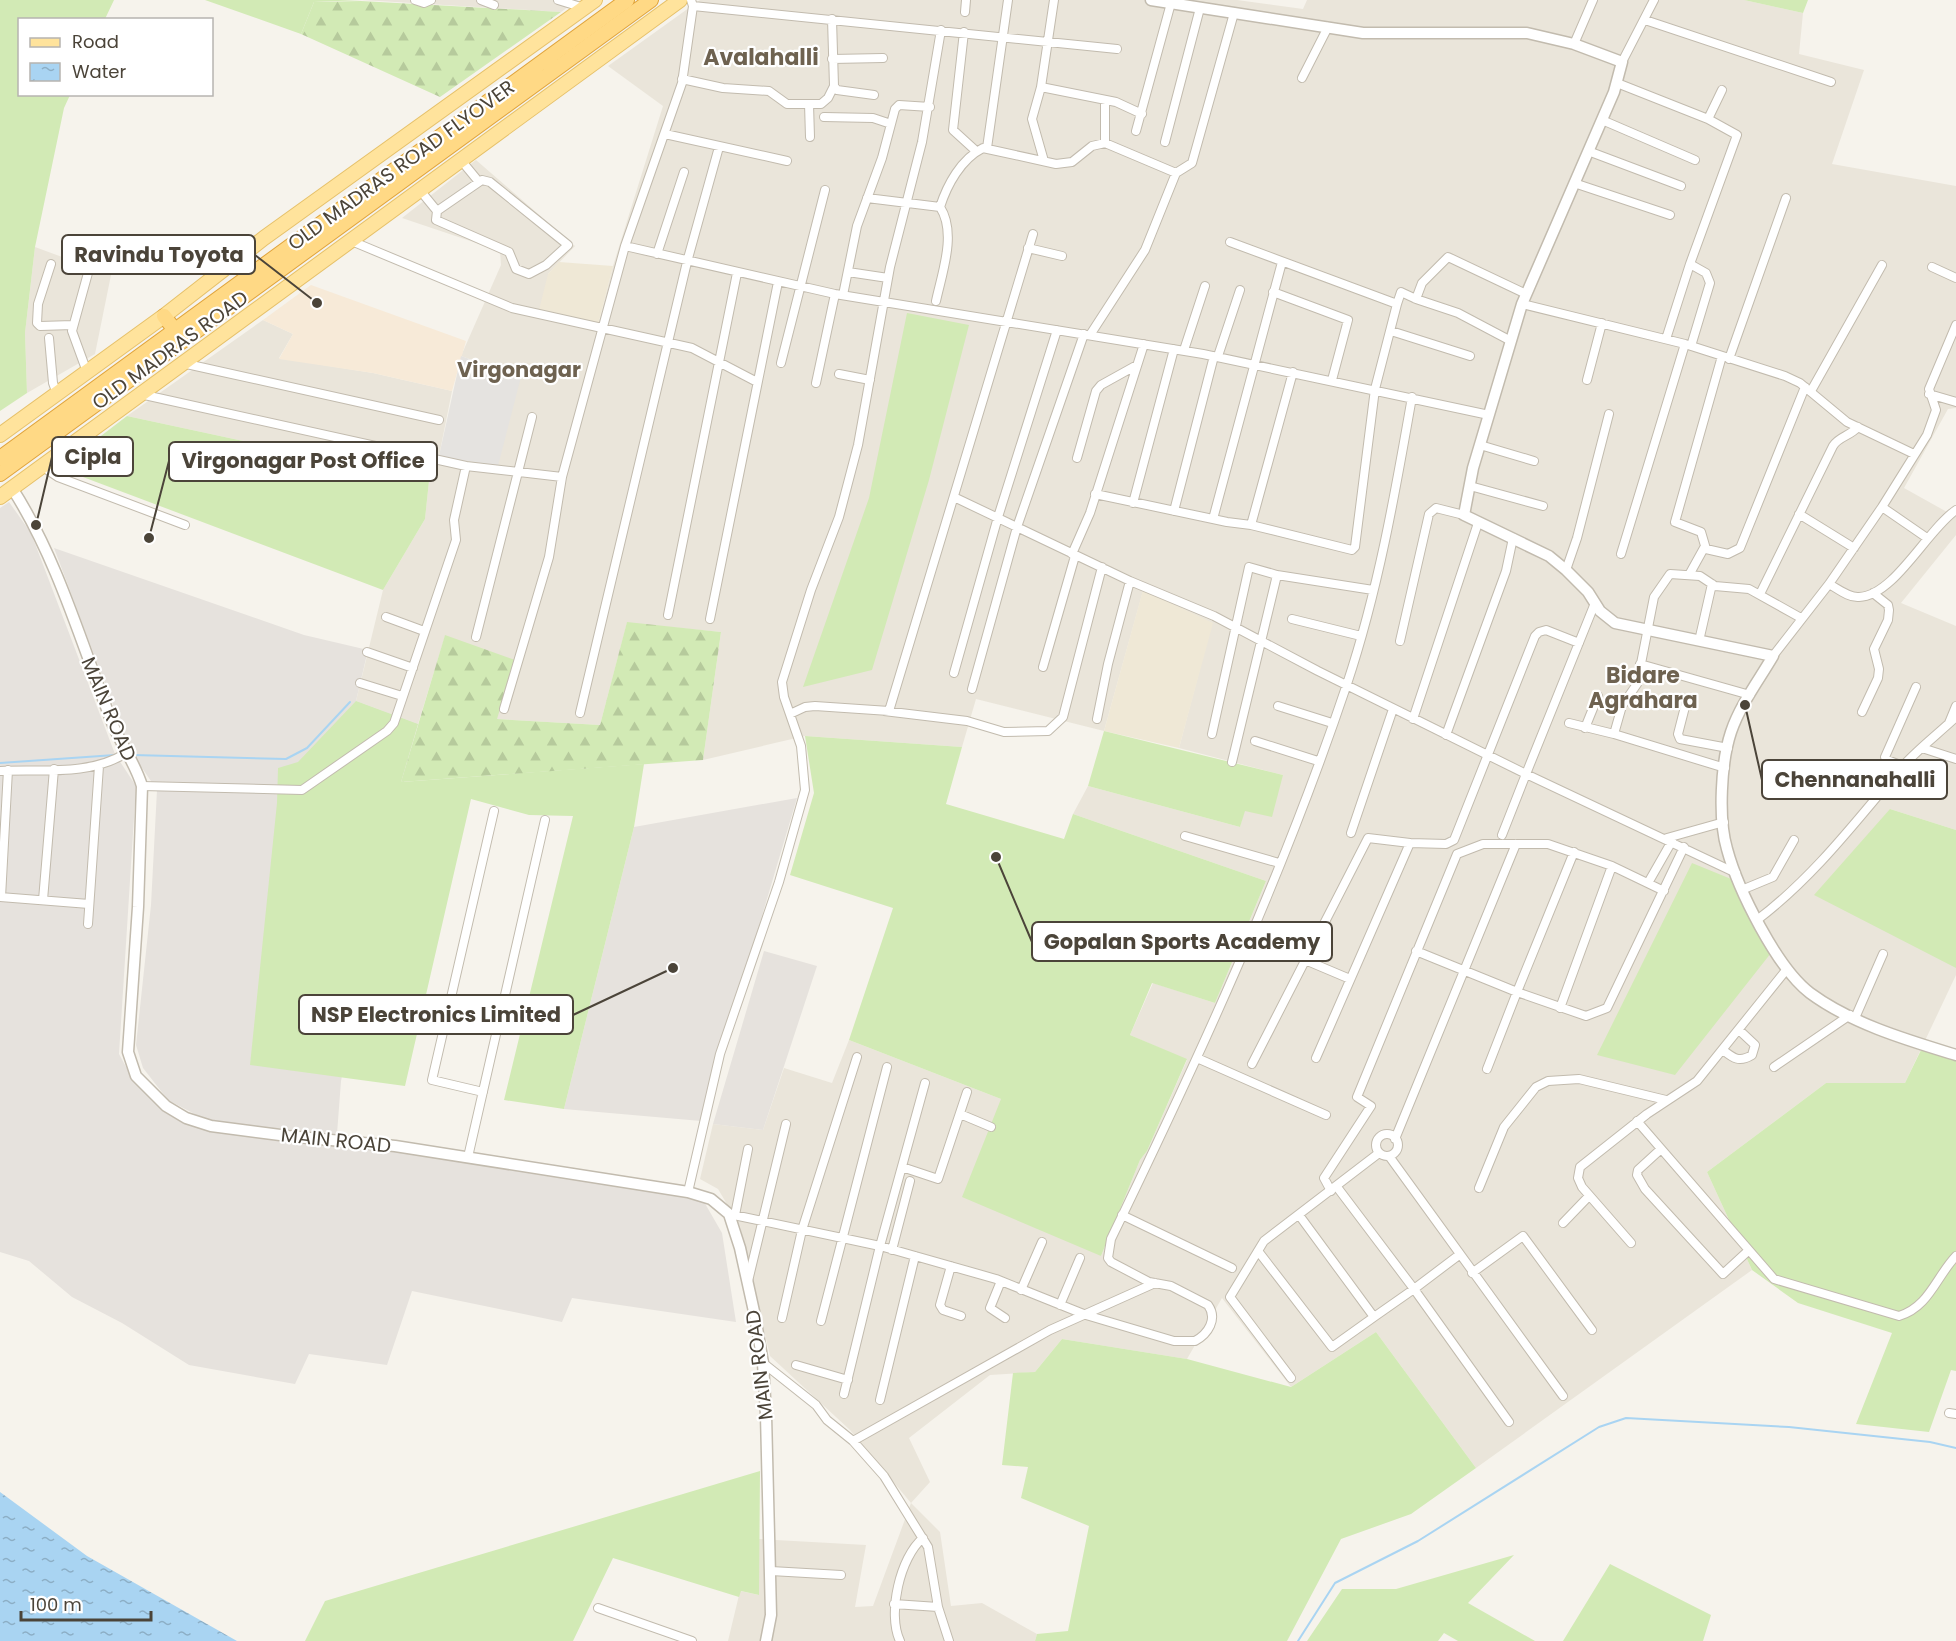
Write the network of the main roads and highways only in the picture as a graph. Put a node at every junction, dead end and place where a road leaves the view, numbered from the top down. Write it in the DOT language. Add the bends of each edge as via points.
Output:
graph roads {
  1 [pos="627,0"];
  2 [pos="651,0"];
  3 [pos="680,0"];
  4 [pos="589,4"];
  5 [pos="336,221"];
  6 [pos="164,316"];
  7 [pos="174,329"];
  8 [pos="0,435"];
  9 [pos="0,458"];
  10 [pos="0,474"];
  11 [pos="0,497"];
  1 -- 5 [label="highway, OLD MADRAS ROAD FLYOVER"];
  2 -- 5 [label="highway, OLD MADRAS ROAD FLYOVER"];
  3 -- 11 [label="main road"];
  4 -- 6 [label="main road" via="264,238"];
  5 -- 7 [label="highway, OLD MADRAS ROAD FLYOVER"];
  5 -- 10 [label="highway, OLD MADRAS ROAD"];
  6 -- 7 [label="highway"];
  6 -- 8 [label="main road"];
  7 -- 9 [label="highway, OLD MADRAS ROAD"];
}
